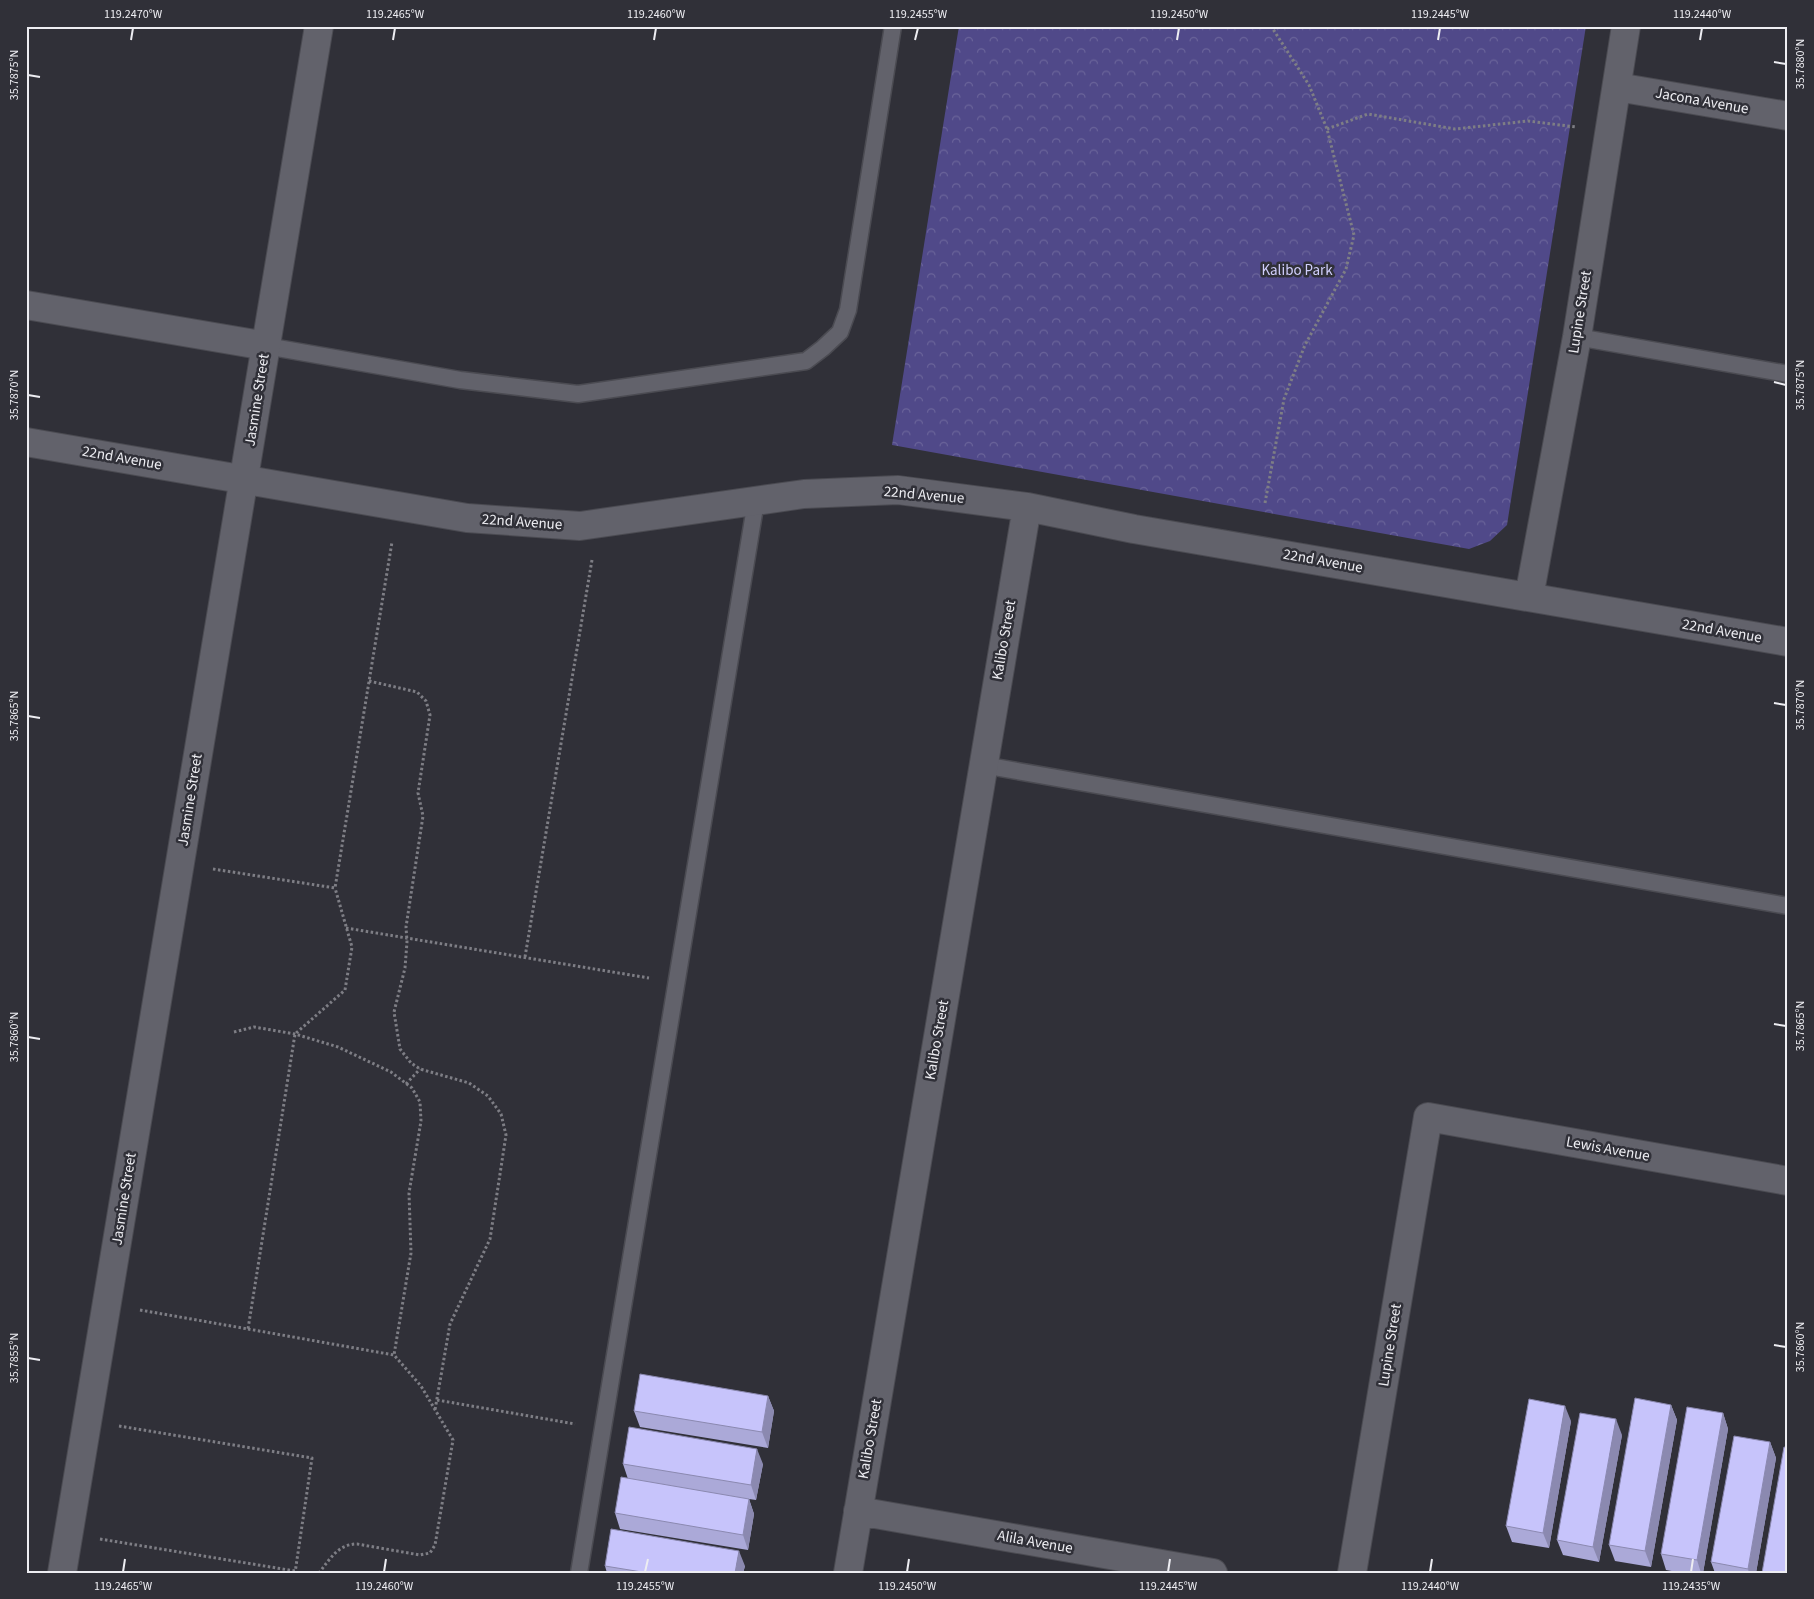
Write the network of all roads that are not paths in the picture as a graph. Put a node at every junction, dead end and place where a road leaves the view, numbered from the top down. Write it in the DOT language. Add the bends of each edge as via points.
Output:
graph roads {
  1 [pos="319,26"];
  2 [pos="894,26"];
  3 [pos="1626,26"];
  4 [pos="1617,86"];
  5 [pos="1788,116"];
  6 [pos="26,305"];
  7 [pos="1577,337"];
  8 [pos="266,346"];
  9 [pos="1788,374"];
  10 [pos="26,442"];
  11 [pos="244,479"];
  12 [pos="756,501"];
  13 [pos="1027,507"];
  14 [pos="1529,596"];
  15 [pos="1788,642"];
  16 [pos="983,765"];
  17 [pos="1788,906"];
  18 [pos="1428,1117"];
  19 [pos="1788,1181"];
  20 [pos="858,1511"];
  21 [pos="62,1573"];
  22 [pos="579,1573"];
  23 [pos="848,1573"];
  24 [pos="1213,1573"];
  25 [pos="1352,1573"];
  1 -- 8 [label="street, Jasmine Street"];
  2 -- 8 [label="lane" via="848,310 840,332 806,361 578,394 460,380"];
  3 -- 4 [label="street, Lupine Street"];
  4 -- 5 [label="street, Jacona Avenue"];
  4 -- 7 [label="street, Lupine Street"];
  6 -- 8 [label="street"];
  7 -- 9 [label="lane"];
  7 -- 14 [label="street, Lupine Street"];
  8 -- 11 [label="street, Jasmine Street"];
  10 -- 11 [label="street, 22nd Avenue"];
  11 -- 12 [label="street, 22nd Avenue" via="467,518 580,526"];
  11 -- 21 [label="street, Jasmine Street"];
  12 -- 13 [label="street, 22nd Avenue" via="804,494 898,490"];
  12 -- 22 [label="lane"];
  13 -- 14 [label="street, 22nd Avenue" via="1134,529"];
  13 -- 16 [label="street, Kalibo Street"];
  14 -- 15 [label="street, 22nd Avenue"];
  16 -- 17 [label="lane"];
  16 -- 20 [label="street, Kalibo Street"];
  18 -- 19 [label="street, Lewis Avenue"];
  18 -- 25 [label="street, Lupine Street"];
  20 -- 23 [label="street, Kalibo Street"];
  20 -- 24 [label="street, Alila Avenue"];
}
